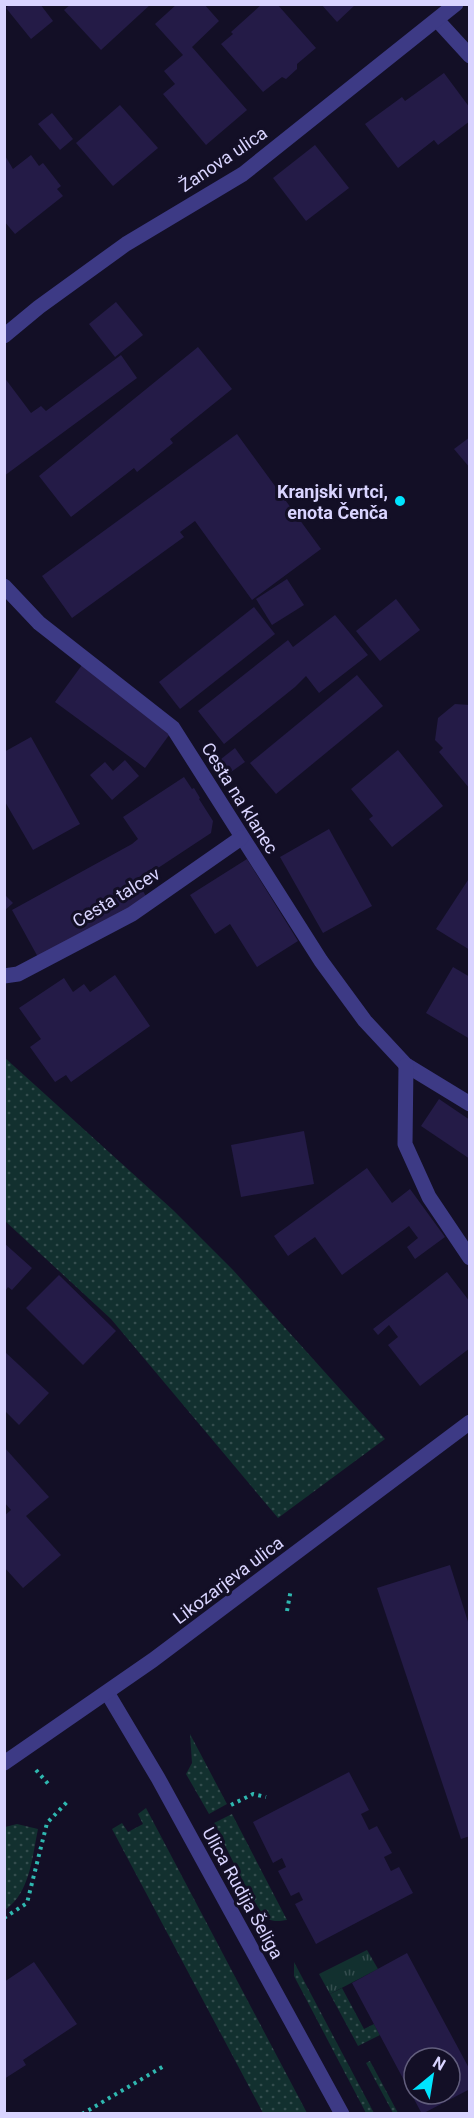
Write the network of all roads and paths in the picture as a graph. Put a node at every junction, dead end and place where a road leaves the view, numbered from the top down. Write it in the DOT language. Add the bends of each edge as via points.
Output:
graph roads {
  1 [pos="456,4"];
  2 [pos="437,20"];
  3 [pos="470,56"];
  4 [pos="4,336"];
  5 [pos="4,586"];
  6 [pos="241,838"];
  7 [pos="4,976"];
  8 [pos="406,1065"];
  9 [pos="470,1104"];
  10 [pos="470,1258"];
  11 [pos="470,1422"];
  12 [pos="108,1694"];
  13 [pos="4,1763"];
  14 [pos="266,1797"];
  15 [pos="68,1801"];
  16 [pos="231,1805"];
  17 [pos="4,1918"];
  18 [pos="164,2066"];
  19 [pos="82,2114"];
  20 [pos="342,2114"];
  1 -- 2 [label="street, Žanova ulica"];
  2 -- 3 [label="street"];
  2 -- 4 [label="street, Žanova ulica" via="243,174 126,244"];
  5 -- 6 [label="street, Cesta na klanec" via="39,622 173,728"];
  6 -- 7 [label="street, Cesta talcev" via="132,914 18,974"];
  6 -- 8 [label="street, Cesta na klanec" via="321,962 365,1021"];
  8 -- 9 [label="street, Cesta na klanec"];
  8 -- 10 [label="street" via="405,1144 429,1197"];
  11 -- 12 [label="street, Likozarjeva ulica"];
  12 -- 13 [label="street, Likozarjeva ulica"];
  12 -- 20 [label="street, Ulica Rudija Šeliga"];
  14 -- 16 [label="path" via="253,1794"];
  15 -- 17 [label="path" via="47,1823 27,1903"];
  18 -- 19 [label="path"];
}
